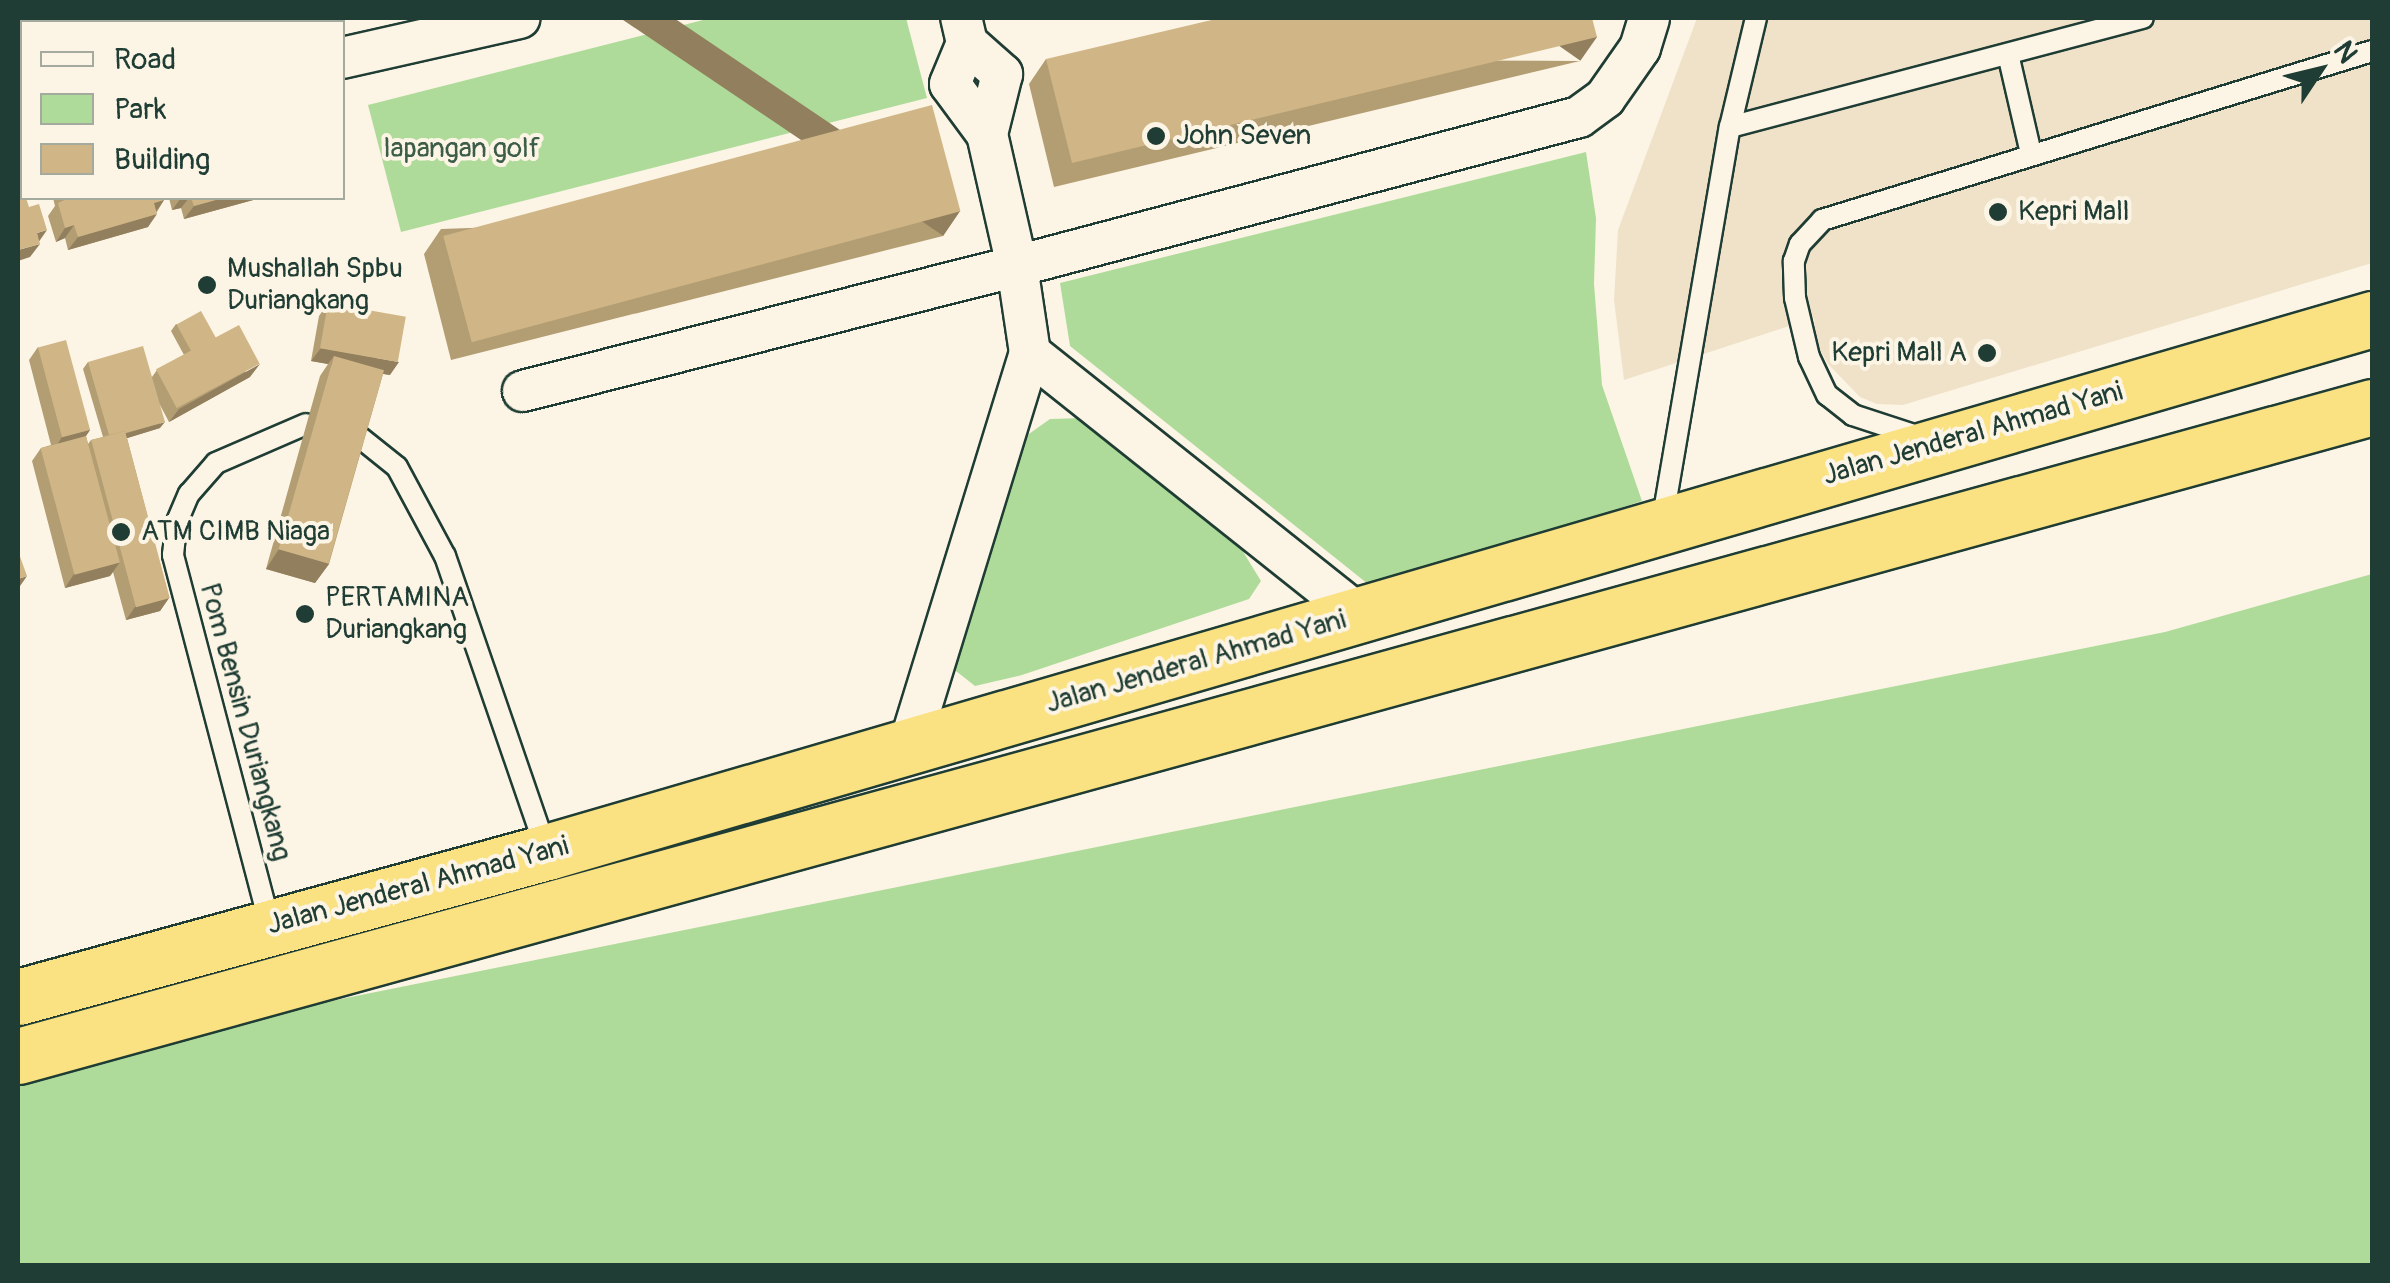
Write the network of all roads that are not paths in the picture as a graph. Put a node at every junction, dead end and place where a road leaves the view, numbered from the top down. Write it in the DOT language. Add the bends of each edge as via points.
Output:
graph roads {
  1 [pos="520,18"];
  2 [pos="1649,18"];
  3 [pos="1756,18"];
  4 [pos="2143,18"];
  5 [pos="964,30"];
  6 [pos="2372,51"];
  7 [pos="2008,54"];
  8 [pos="345,57"];
  9 [pos="1730,127"];
  10 [pos="2031,154"];
  11 [pos="1017,266"];
  12 [pos="2372,319"];
  13 [pos="1030,352"];
  14 [pos="2154,381"];
  15 [pos="523,391"];
  16 [pos="2372,407"];
  17 [pos="306,424"];
  18 [pos="357,435"];
  19 [pos="1939,443"];
  20 [pos="2179,461"];
  21 [pos="1662,525"];
  22 [pos="1358,614"];
  23 [pos="909,746"];
  24 [pos="547,852"];
  25 [pos="270,925"];
  26 [pos="18,997"];
  27 [pos="18,1056"];
  1 -- 8 [label="street"];
  2 -- 11 [label="street" via="1640,48 1605,98 1579,117"];
  3 -- 9 [label="lane"];
  4 -- 7 [label="lane"];
  5 -- 11 [label="street" via="950,84 987,134"];
  6 -- 10 [label="lane"];
  7 -- 9 [label="lane"];
  7 -- 10 [label="lane"];
  9 -- 21 [label="lane"];
  10 -- 19 [label="lane" via="1840,212 1808,234 1794,260 1802,338 1827,396 1854,416"];
  11 -- 13 [label="street"];
  11 -- 15 [label="street"];
  12 -- 14 [label="highway, Jalan Jenderal Ahmad Yani"];
  13 -- 22 [label="street"];
  13 -- 23 [label="street"];
  14 -- 19 [label="highway, Jalan Jenderal Ahmad Yani"];
  14 -- 20 [label="highway"];
  16 -- 20 [label="highway, Jalan Jenderal Ahmad Yani"];
  17 -- 25 [label="lane, Pom Bensin Duriangkang" via="216,463 189,494 176,524 173,556"];
  18 -- 24 [label="lane" via="397,467 445,556"];
  19 -- 21 [label="highway, Jalan Jenderal Ahmad Yani"];
  20 -- 27 [label="highway, Jalan Jenderal Ahmad Yani"];
  21 -- 22 [label="highway, Jalan Jenderal Ahmad Yani"];
  22 -- 23 [label="highway, Jalan Jenderal Ahmad Yani"];
  23 -- 24 [label="highway, Jalan Jenderal Ahmad Yani"];
  24 -- 25 [label="highway, Jalan Jenderal Ahmad Yani"];
  25 -- 26 [label="highway, Jalan Jenderal Ahmad Yani"];
}
